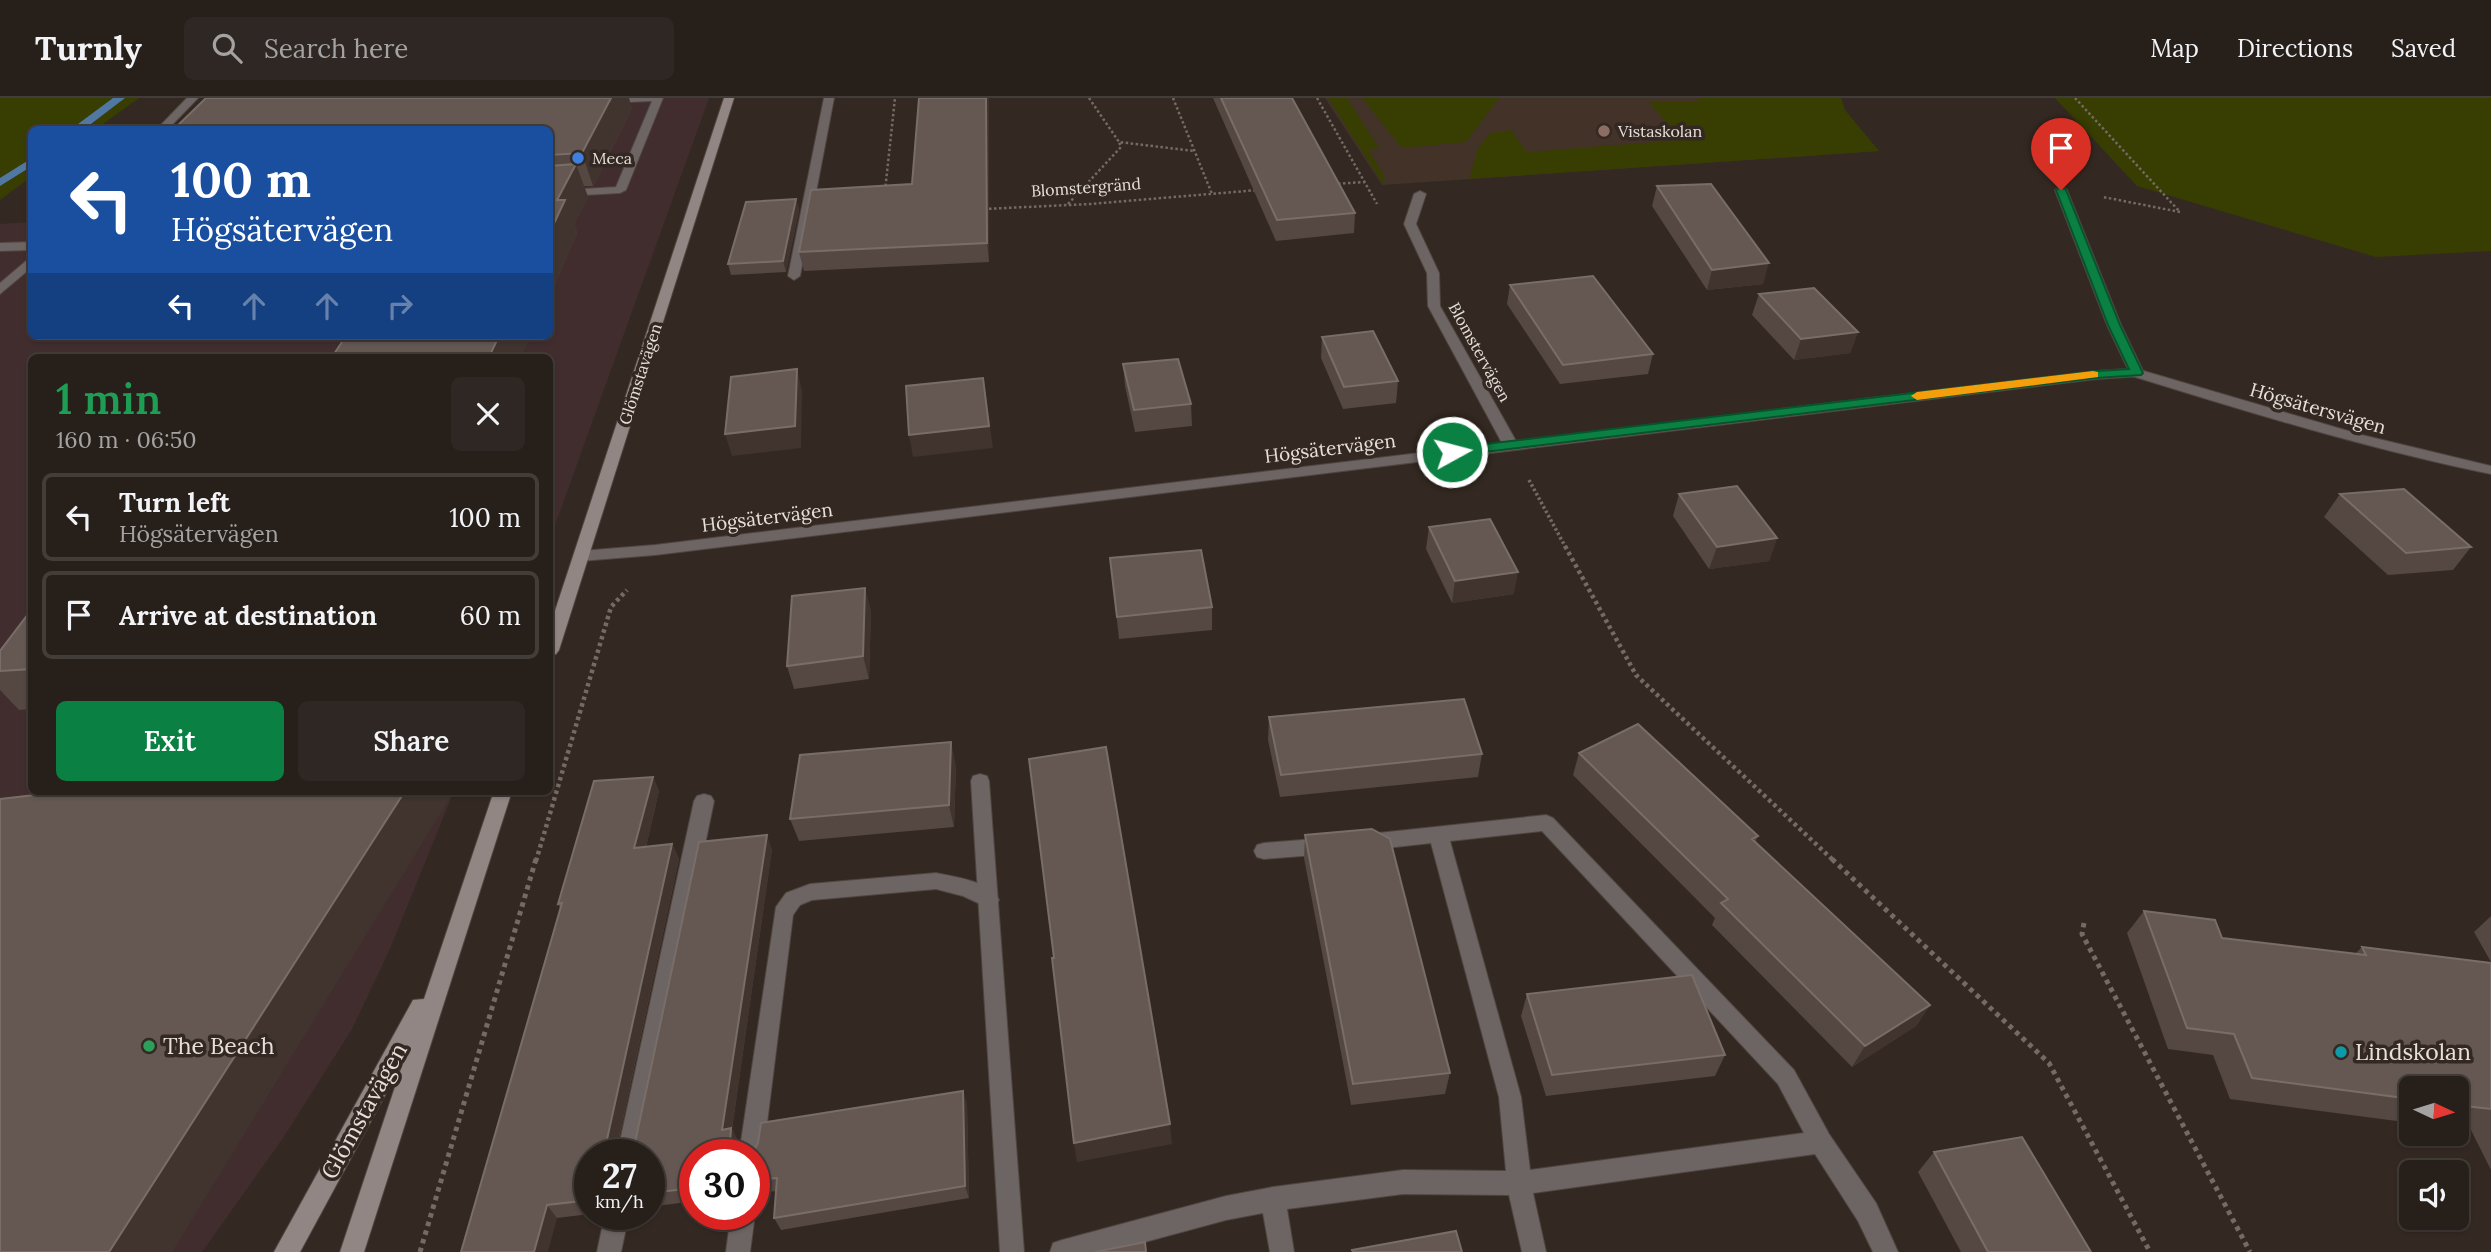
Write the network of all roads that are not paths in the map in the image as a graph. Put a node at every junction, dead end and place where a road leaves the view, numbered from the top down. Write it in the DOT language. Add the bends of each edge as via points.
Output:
graph roads {
  1 [pos="193,98"];
  2 [pos="657,98"];
  3 [pos="729,98"];
  4 [pos="829,98"];
  5 [pos="589,101"];
  6 [pos="165,126"];
  7 [pos="2061,190"];
  8 [pos="553,194"];
  9 [pos="1420,194"];
  10 [pos="28,246"];
  11 [pos="0,247"];
  12 [pos="28,264"];
  13 [pos="794,276"];
  14 [pos="0,290"];
  15 [pos="2137,373"];
  16 [pos="1511,445"];
  17 [pos="2491,470"];
  18 [pos="581,556"];
  19 [pos="553,641"];
  20 [pos="980,781"];
  21 [pos="501,795"];
  22 [pos="704,801"];
  23 [pos="1439,836"];
  24 [pos="1264,851"];
  25 [pos="989,900"];
  26 [pos="442,970"];
  27 [pos="632,1139"];
  28 [pos="753,1139"];
  29 [pos="1821,1142"];
  30 [pos="1519,1183"];
  31 [pos="1273,1199"];
  32 [pos="614,1230"];
  33 [pos="741,1230"];
  34 [pos="286,1252"];
  35 [pos="352,1252"];
  36 [pos="609,1252"];
  37 [pos="738,1252"];
  38 [pos="1012,1252"];
  39 [pos="1062,1252"];
  40 [pos="1282,1252"];
  41 [pos="1534,1252"];
  42 [pos="1886,1252"];
  1 -- 6 [label="street"];
  2 -- 5 [label="street"];
  2 -- 8 [label="street" via="620,190"];
  3 -- 18 [label="main road, Glömstavägen"];
  4 -- 13 [label="street"];
  7 -- 15 [label="street"];
  9 -- 16 [label="street, Blomstervägen" via="1410,224 1433,273 1434,306"];
  10 -- 11 [label="street"];
  12 -- 14 [label="street"];
  15 -- 16 [label="street, Högsätervägen" via="2096,374"];
  15 -- 17 [label="street, Högsätersvägen" via="2343,436"];
  16 -- 18 [label="street, Högsätervägen"];
  18 -- 19 [label="main road, Glömstavägen"];
  20 -- 25 [label="street"];
  21 -- 26 [label="main road, Glömstavägen"];
  22 -- 27 [label="street"];
  23 -- 24 [label="street"];
  23 -- 29 [label="street" via="1546,823 1786,1077"];
  23 -- 30 [label="street" via="1510,1097"];
  25 -- 28 [label="street" via="936,881 810,892 793,899 783,913"];
  25 -- 38 [label="street"];
  26 -- 34 [label="main road, Glömstavägen"];
  26 -- 35 [label="main road, Glömstavägen"];
  29 -- 30 [label="street"];
  29 -- 42 [label="street" via="1867,1212"];
  30 -- 31 [label="street" via="1402,1182"];
  30 -- 41 [label="street"];
  31 -- 39 [label="street"];
  31 -- 40 [label="street"];
  32 -- 36 [label="street"];
  33 -- 37 [label="street"];
}
